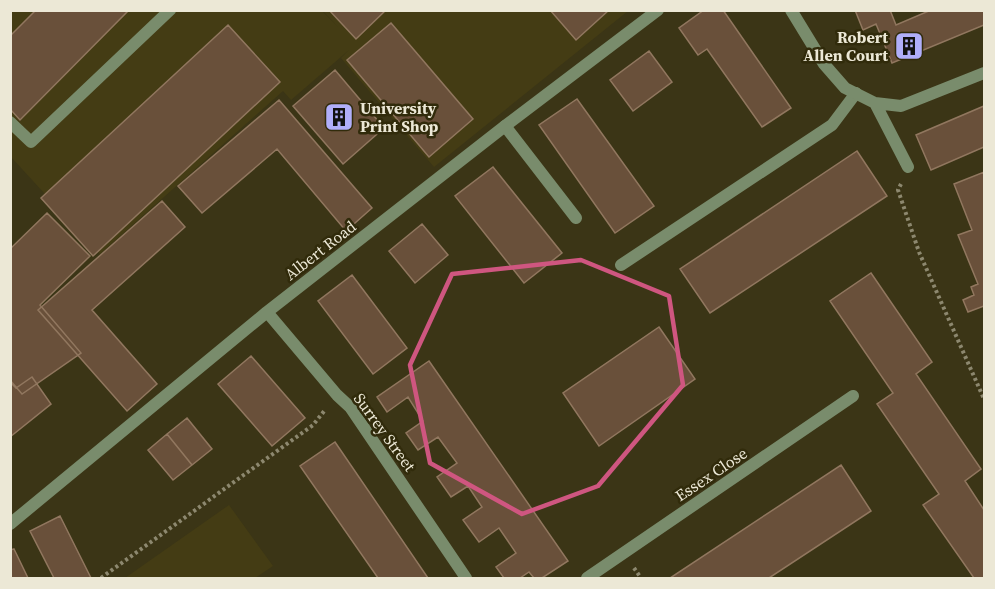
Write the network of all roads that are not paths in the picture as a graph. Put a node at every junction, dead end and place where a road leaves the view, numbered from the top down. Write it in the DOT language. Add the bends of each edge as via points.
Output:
graph roads {
  1 [pos="170,10"];
  2 [pos="658,10"];
  3 [pos="791,10"];
  4 [pos="984,72"];
  5 [pos="856,93"];
  6 [pos="875,103"];
  7 [pos="10,122"];
  8 [pos="505,126"];
  9 [pos="908,167"];
  10 [pos="576,218"];
  11 [pos="621,265"];
  12 [pos="267,312"];
  13 [pos="853,396"];
  14 [pos="10,524"];
  15 [pos="466,579"];
  16 [pos="587,579"];
  1 -- 7 [label="street" via="31,142"];
  2 -- 8 [label="street, Albert Road"];
  3 -- 5 [label="street" via="824,64 845,88"];
  4 -- 6 [label="street" via="902,106"];
  5 -- 6 [label="street"];
  5 -- 11 [label="street" via="832,125"];
  6 -- 9 [label="street"];
  8 -- 10 [label="street"];
  8 -- 12 [label="street, Albert Road"];
  12 -- 14 [label="street, Albert Road"];
  12 -- 15 [label="street, Surrey Street" via="350,407"];
  13 -- 16 [label="street, Essex Close"];
}
